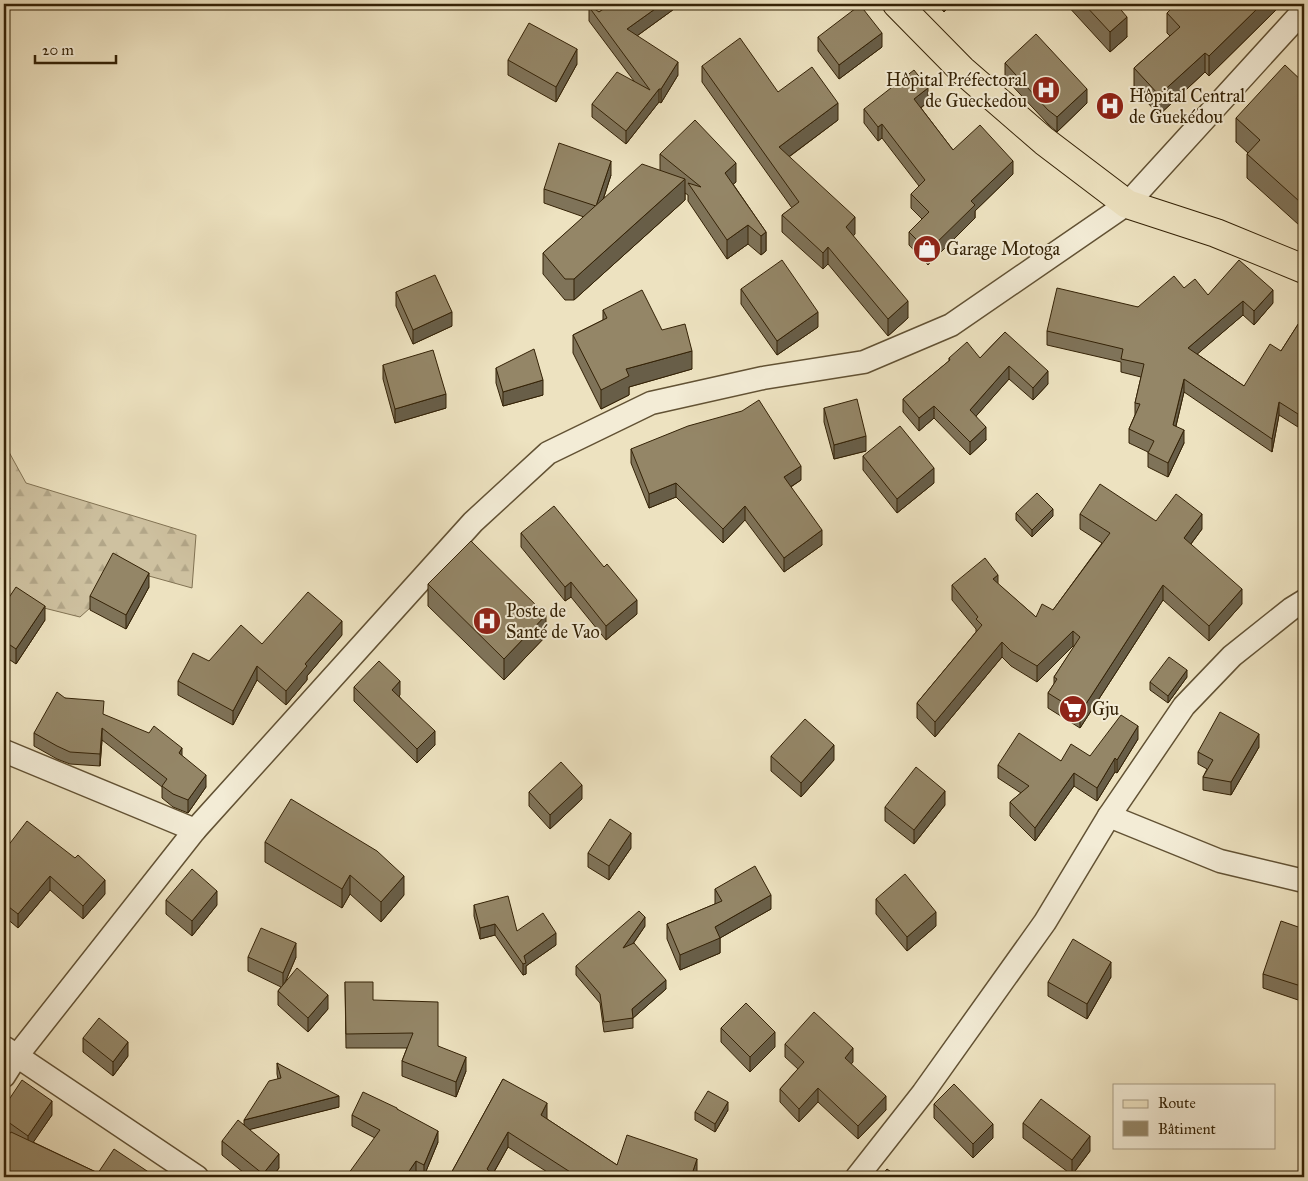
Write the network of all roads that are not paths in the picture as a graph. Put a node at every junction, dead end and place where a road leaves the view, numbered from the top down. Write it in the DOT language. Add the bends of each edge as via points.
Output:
graph roads {
  1 [pos="897,4"];
  2 [pos="1304,10"];
  3 [pos="1127,204"];
  4 [pos="1304,269"];
  5 [pos="1304,601"];
  6 [pos="4,751"];
  7 [pos="1108,816"];
  8 [pos="195,830"];
  9 [pos="1304,881"];
  10 [pos="10,1052"];
  11 [pos="4,1076"];
  12 [pos="198,1177"];
  13 [pos="857,1177"];
  1 -- 3 [label="main road" via="962,70 1044,141"];
  2 -- 3 [label="street"];
  3 -- 4 [label="main road" via="1216,233"];
  3 -- 8 [label="street" via="951,325 864,362 763,378 651,403 548,453 473,522"];
  5 -- 7 [label="street" via="1232,656 1184,706"];
  6 -- 8 [label="street"];
  7 -- 9 [label="street" via="1220,861"];
  7 -- 13 [label="street" via="1045,922 923,1093"];
  8 -- 10 [label="street"];
  10 -- 11 [label="street"];
  10 -- 12 [label="street"];
}
